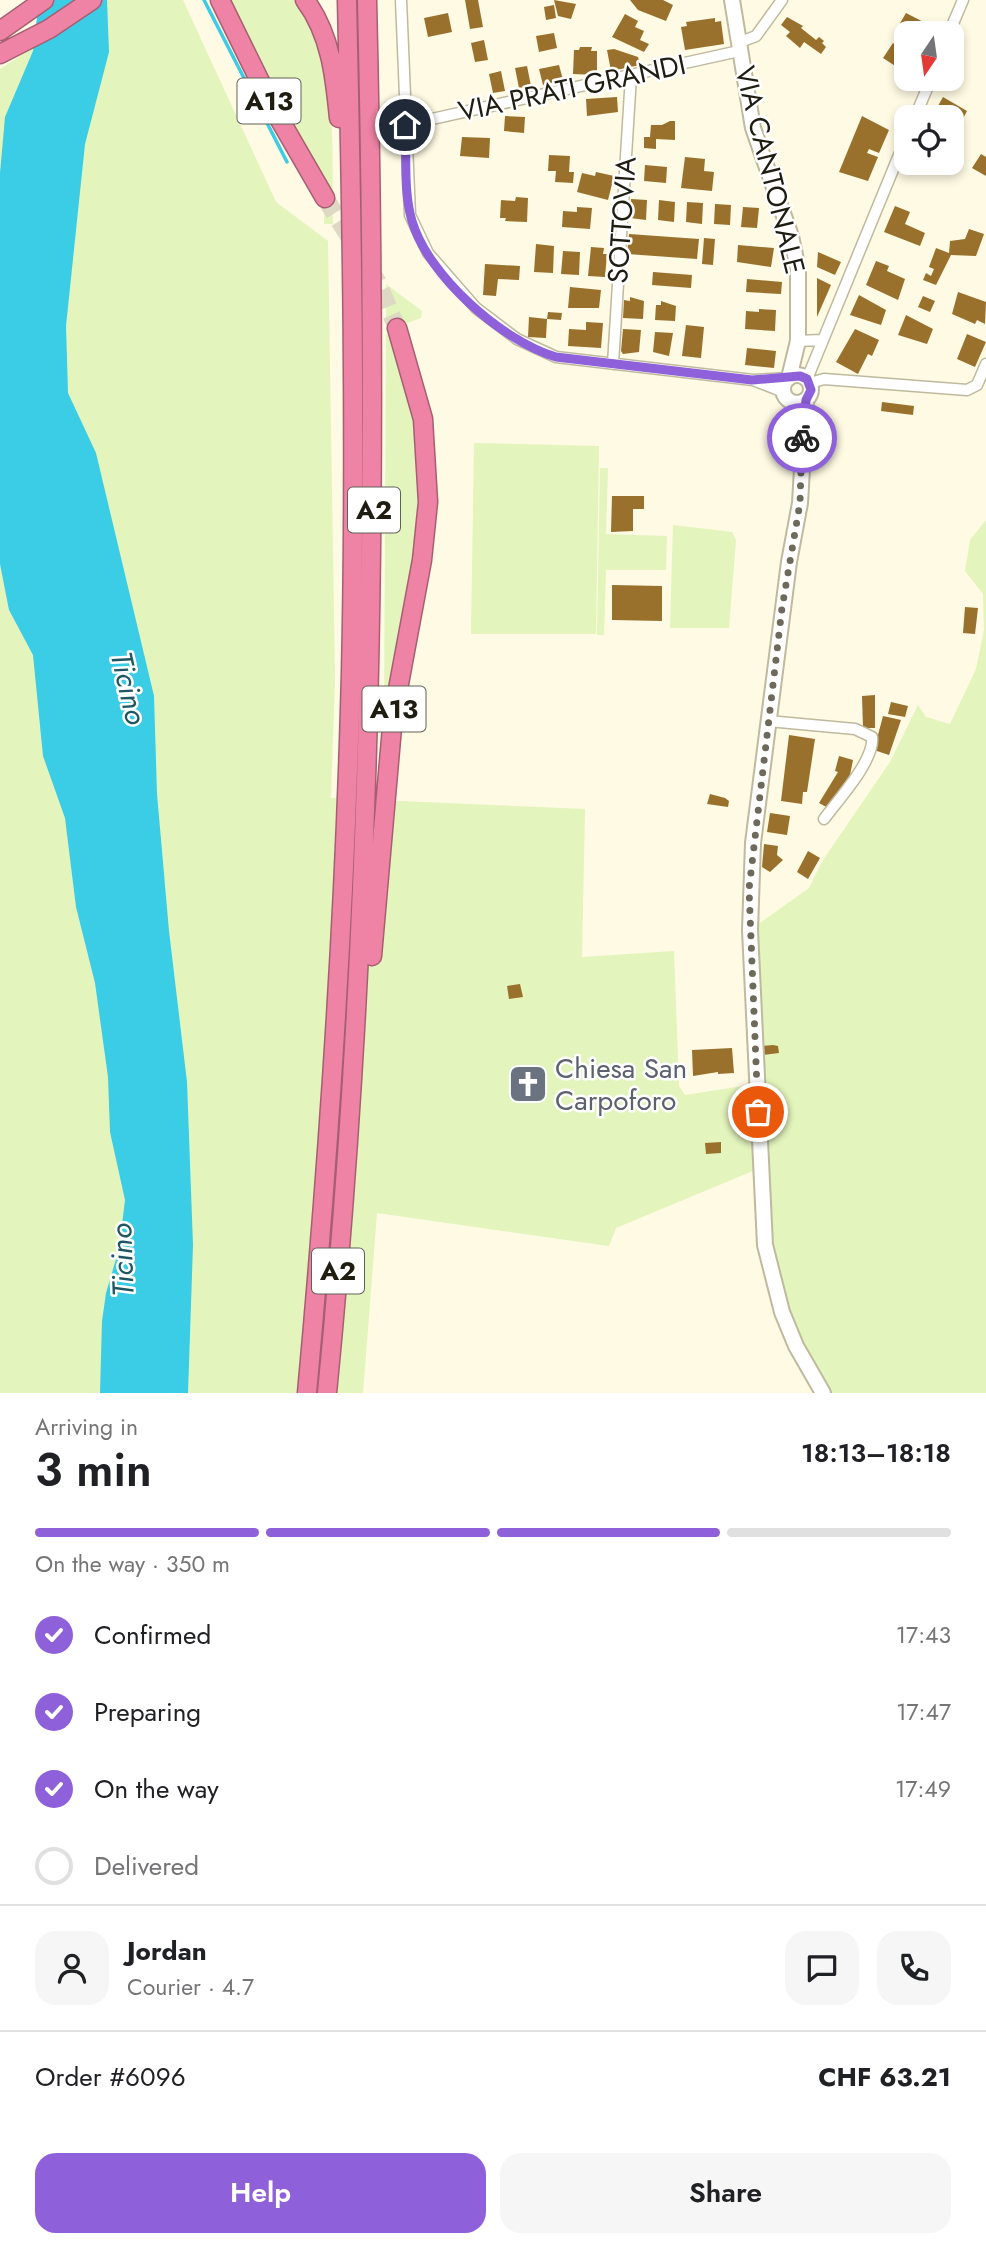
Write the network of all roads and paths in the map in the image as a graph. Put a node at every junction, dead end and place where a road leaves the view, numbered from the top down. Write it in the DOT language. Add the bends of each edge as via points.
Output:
graph roads {
  1 [pos="44,0"];
  2 [pos="76,0"];
  3 [pos="92,0"];
  4 [pos="220,0"];
  5 [pos="305,0"];
  6 [pos="347,0"];
  7 [pos="368,0"];
  8 [pos="401,0"];
  9 [pos="732,0"];
  10 [pos="782,0"];
  11 [pos="963,0"];
  12 [pos="954,21"];
  13 [pos="0,31"];
  14 [pos="29,37"];
  15 [pos="738,47"];
  16 [pos="0,54"];
  17 [pos="631,76"];
  18 [pos="405,125"];
  19 [pos="894,167"];
  20 [pos="325,198"];
  21 [pos="351,237"];
  22 [pos="397,328"];
  23 [pos="821,340"];
  24 [pos="799,341"];
  25 [pos="613,364"];
  26 [pos="986,364"];
  27 [pos="808,381"];
  28 [pos="792,393"];
  29 [pos="768,721"];
  30 [pos="824,819"];
  31 [pos="356,1019"];
  32 [pos="307,1393"];
  33 [pos="327,1393"];
  34 [pos="823,1393"];
  1 -- 13 [label="highway"];
  2 -- 14 [label="highway"];
  3 -- 14 [label="highway"];
  4 -- 20 [label="highway, A13" via="272,108"];
  5 -- 21 [label="highway, A2" via="320,25 332,63"];
  6 -- 21 [label="highway, A2"];
  7 -- 31 [label="highway, A2" via="374,538"];
  8 -- 18 [label="street"];
  9 -- 15 [label="main road, VIA CANTONALE"];
  10 -- 15 [label="street" via="756,36"];
  11 -- 12 [label="street"];
  14 -- 16 [label="highway"];
  15 -- 17 [label="street, VIA PRATI GRANDI"];
  15 -- 24 [label="main road, VIA CANTONALE" via="753,128 796,253"];
  17 -- 18 [label="street, VIA PRATI GRANDI"];
  17 -- 25 [label="street, SOTTOVIA"];
  18 -- 25 [label="street" via="413,224 450,283 482,314 528,346 556,357"];
  19 -- 23 [label="street"];
  21 -- 32 [label="highway, A2" via="351,670 332,1080"];
  22 -- 31 [label="highway, A13" via="423,419 428,502 393,716 368,1001"];
  23 -- 24 [label="street"];
  23 -- 27 [label="street"];
  24 -- 27 [label="main road, VIA CANTONALE"];
  24 -- 28 [label="main road, VIA CANTONALE"];
  25 -- 28 [label="street" via="752,380"];
  26 -- 27 [label="street" via="977,385 967,390"];
  27 -- 28 [label="main road" via="800,376"];
  27 -- 28 [label="main road" via="810,394"];
  28 -- 29 [label="main road, VIA CANTONALE" via="802,437 800,503"];
  29 -- 30 [label="street" via="855,729 872,737 863,766"];
  29 -- 34 [label="main road, VIA CANTONALE" via="749,889 764,1233 782,1312"];
  31 -- 33 [label="highway, A2"];
}
